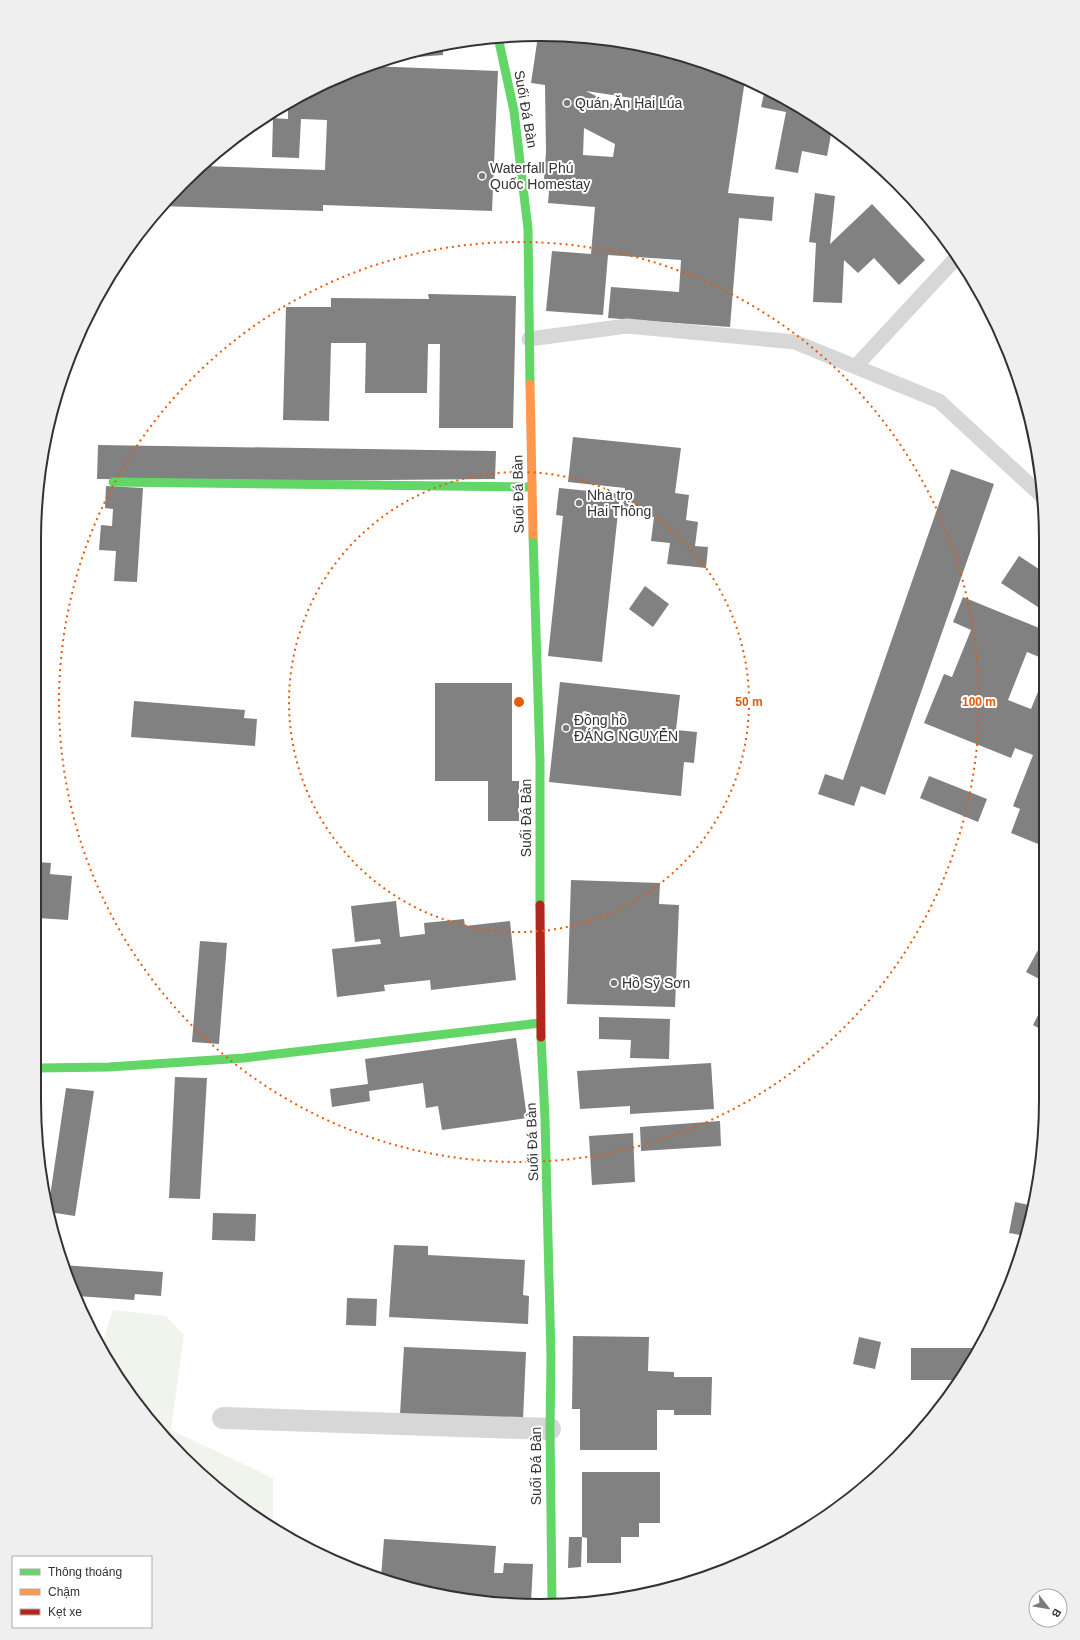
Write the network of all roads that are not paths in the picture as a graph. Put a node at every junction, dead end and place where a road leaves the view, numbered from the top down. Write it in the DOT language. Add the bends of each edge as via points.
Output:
graph roads {
  1 [pos="499,43"];
  2 [pos="953,261"];
  3 [pos="529,339"];
  4 [pos="856,366"];
  5 [pos="113,482"];
  6 [pos="532,487"];
  7 [pos="1036,490"];
  8 [pos="540,1023"];
  9 [pos="41,1068"];
  10 [pos="223,1418"];
  11 [pos="550,1429"];
  12 [pos="552,1599"];
  1 -- 3 [label="street, Suối Đá Bàn" via="514,111 528,229"];
  2 -- 4 [label="lane"];
  3 -- 4 [label="lane" via="627,326 795,342"];
  3 -- 6 [label="street, Suối Đá Bàn"];
  4 -- 7 [label="lane" via="938,402"];
  5 -- 6 [label="street"];
  6 -- 8 [label="street, Suối Đá Bàn" via="540,761"];
  8 -- 9 [label="street" via="244,1058 109,1067"];
  8 -- 11 [label="street, Suối Đá Bàn" via="546,1135"];
  10 -- 11 [label="street"];
  11 -- 12 [label="street, Suối Đá Bàn"];
}
